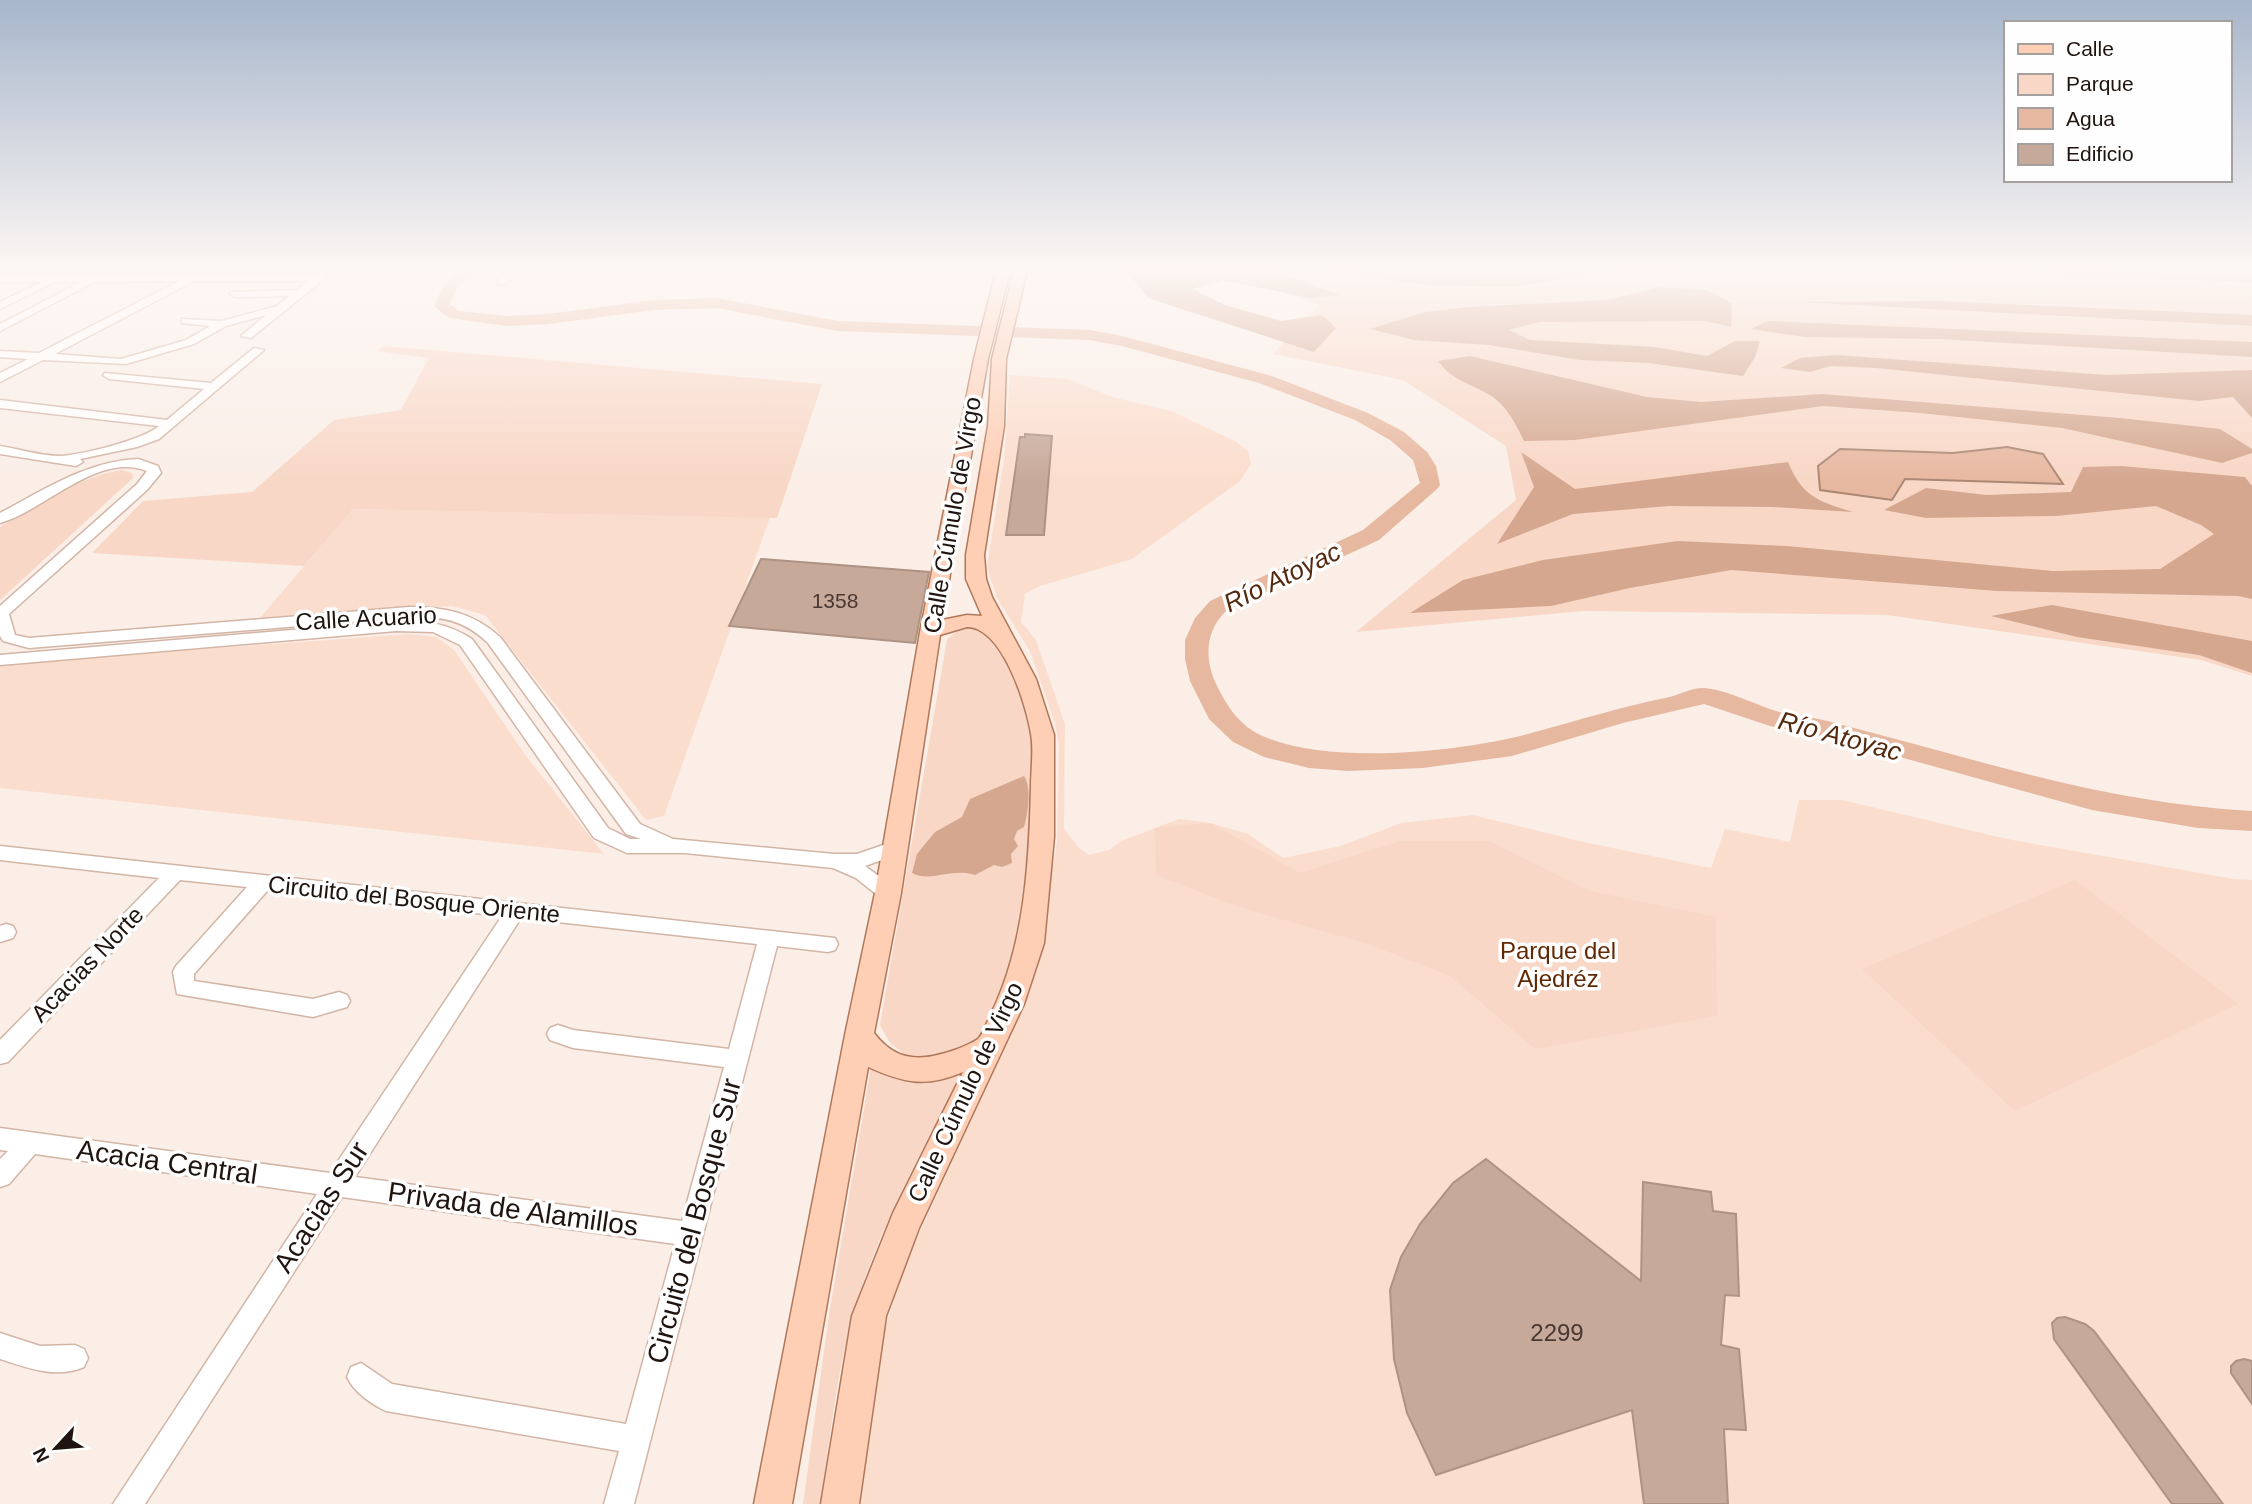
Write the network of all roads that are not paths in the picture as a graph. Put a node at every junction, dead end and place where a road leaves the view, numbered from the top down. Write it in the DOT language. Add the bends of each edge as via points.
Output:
graph roads {
  1 [pos="73,341"];
  2 [pos="191,341"];
  3 [pos="991,341"];
  4 [pos="997,341"];
  5 [pos="258,350"];
  6 [pos="0,354"];
  7 [pos="42,357"];
  8 [pos="990,359"];
  9 [pos="109,375"];
  10 [pos="0,378"];
  11 [pos="214,387"];
  12 [pos="0,404"];
  13 [pos="171,424"];
  14 [pos="132,444"];
  15 [pos="0,450"];
  16 [pos="66,458"];
  17 [pos="113,465"];
  18 [pos="94,470"];
  19 [pos="957,497"];
  20 [pos="0,519"];
  21 [pos="980,521"];
  22 [pos="1,613"];
  23 [pos="930,632"];
  24 [pos="176,638"];
  25 [pos="1007,642"];
  26 [pos="0,660"];
  27 [pos="685,846"];
  28 [pos="895,848"];
  29 [pos="0,853"];
  30 [pos="834,861"];
  31 [pos="175,873"];
  32 [pos="263,882"];
  33 [pos="888,893"];
  34 [pos="516,910"];
  35 [pos="769,938"];
  36 [pos="828,944"];
  37 [pos="339,1001"];
  38 [pos="558,1034"];
  39 [pos="859,1034"];
  40 [pos="990,1046"];
  41 [pos="0,1055"];
  42 [pos="737,1059"];
  43 [pos="0,1139"];
  44 [pos="30,1143"];
  45 [pos="0,1176"];
  46 [pos="335,1185"];
  47 [pos="690,1234"];
  48 [pos="0,1346"];
  49 [pos="75,1358"];
  50 [pos="361,1377"];
  51 [pos="636,1440"];
  52 [pos="774,1500"];
  53 [pos="128,1504"];
  54 [pos="619,1504"];
  55 [pos="840,1504"];
  1 -- 7 [label="street"];
  2 -- 7 [label="street" via="121,362"];
  3 -- 8 [label="main road, Calle Cúmulo de Virgo"];
  4 -- 8 [label="main road, Calle Cúmulo de Virgo"];
  5 -- 11 [label="street"];
  6 -- 7 [label="street"];
  7 -- 10 [label="street"];
  8 -- 19 [label="main road, Calle Cúmulo de Virgo"];
  8 -- 21 [label="main road, Calle Cúmulo de Virgo" via="996,426"];
  9 -- 11 [label="street"];
  11 -- 13 [label="street"];
  12 -- 13 [label="street"];
  13 -- 14 [label="street"];
  14 -- 16 [label="street"];
  14 -- 17 [label="street"];
  15 -- 16 [label="street"];
  16 -- 18 [label="street"];
  17 -- 18 [label="street"];
  17 -- 22 [label="street" via="146,464 154,473"];
  18 -- 20 [label="street"];
  19 -- 21 [label="main road" via="975,499"];
  19 -- 23 [label="main road, Calle Cúmulo de Virgo"];
  21 -- 25 [label="main road, Calle Cúmulo de Virgo" via="976,579"];
  22 -- 24 [label="street, Calle Acuario" via="9,638 29,643"];
  23 -- 25 [label="main road" via="971,619 993,626"];
  23 -- 28 [label="main road, Calle Cúmulo de Virgo"];
  24 -- 26 [label="street, Calle Acuario"];
  24 -- 27 [label="street, Calle Acuario" via="396,625 447,629 466,642 601,833 627,846"];
  24 -- 27 [label="street, Calle Acuario" via="409,612 458,615 478,624 494,640 632,830"];
  25 -- 40 [label="main road, Calle Cúmulo de Virgo" via="1043,735 1042,837 1031,943"];
  27 -- 30 [label="street, Calle Acuario"];
  28 -- 30 [label="street, Calle Acuario" via="858,861"];
  28 -- 33 [label="main road, Calle Cúmulo de Virgo"];
  29 -- 31 [label="street, Circuito del Bosque Oriente"];
  30 -- 33 [label="street, Calle Acuario" via="863,873"];
  31 -- 32 [label="street, Circuito del Bosque Oriente"];
  31 -- 41 [label="street, Acacias Norte"];
  32 -- 34 [label="street, Circuito del Bosque Oriente"];
  32 -- 37 [label="street" via="183,972 184,988 313,1008"];
  33 -- 39 [label="main road, Calle Cúmulo de Virgo"];
  34 -- 35 [label="street, Circuito del Bosque Oriente"];
  34 -- 46 [label="street, Acacias Sur"];
  35 -- 36 [label="street, Circuito del Bosque Oriente"];
  35 -- 42 [label="street, Circuito del Bosque Sur"];
  38 -- 42 [label="street"];
  39 -- 40 [label="main road" via="875,1058 920,1071"];
  39 -- 52 [label="main road, Calle Cúmulo de Virgo"];
  40 -- 55 [label="main road, Calle Cúmulo de Virgo" via="904,1224 869,1316"];
  42 -- 47 [label="street, Circuito del Bosque Sur"];
  43 -- 44 [label="street, Acacia Central"];
  44 -- 45 [label="street"];
  44 -- 46 [label="street, Acacia Central"];
  46 -- 47 [label="street, Privada de Alamillos"];
  46 -- 53 [label="street, Acacias Sur"];
  47 -- 51 [label="street, Circuito del Bosque Sur"];
  48 -- 49 [label="street" via="40,1359"];
  50 -- 51 [label="street" via="386,1397"];
  51 -- 54 [label="street, Circuito del Bosque Sur"];
}
